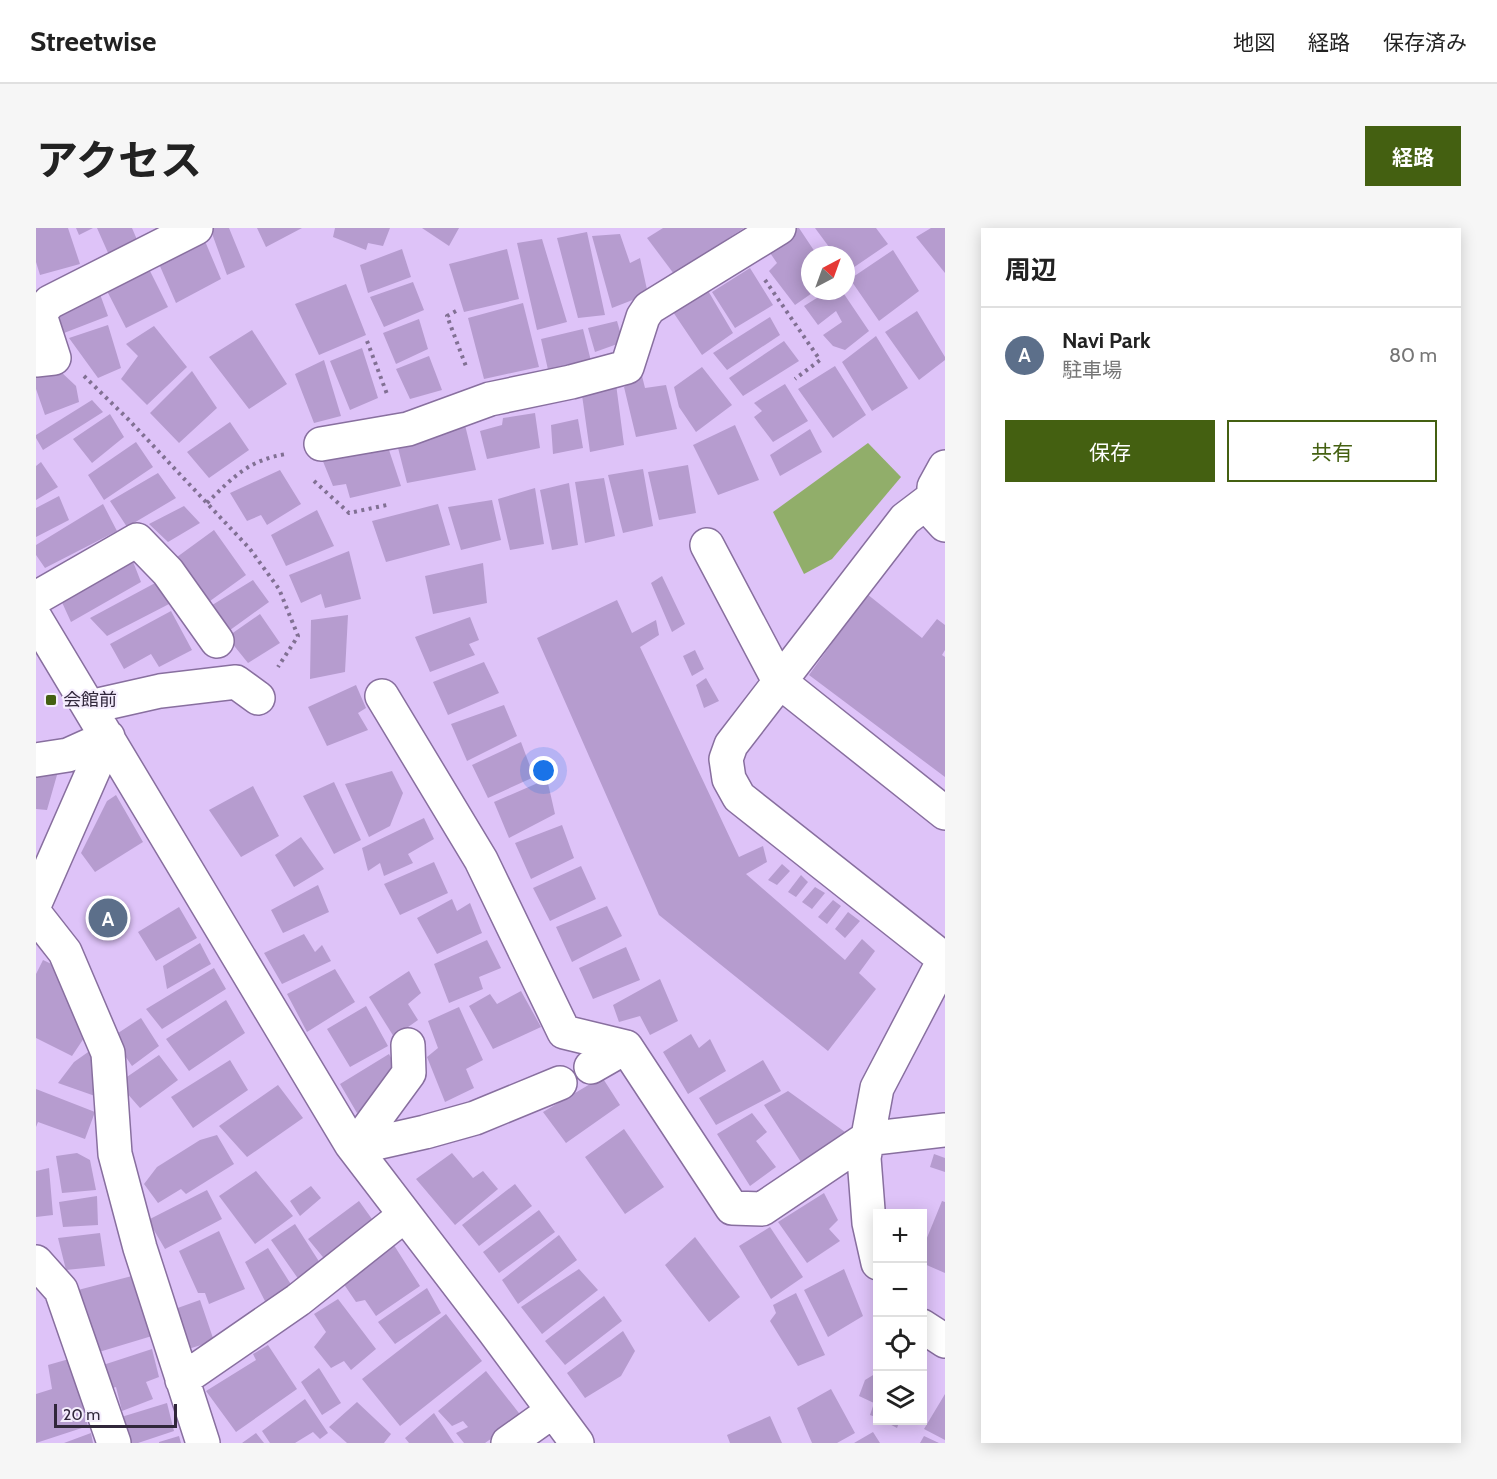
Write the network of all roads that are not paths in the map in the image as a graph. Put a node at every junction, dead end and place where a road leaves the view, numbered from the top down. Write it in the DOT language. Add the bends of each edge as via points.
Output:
graph roads {
  1 [pos="196,228"];
  2 [pos="779,228"];
  3 [pos="45,359"];
  4 [pos="321,444"];
  5 [pos="945,466"];
  6 [pos="939,511"];
  7 [pos="707,544"];
  8 [pos="36,598"];
  9 [pos="36,619"];
  10 [pos="217,640"];
  11 [pos="779,681"];
  12 [pos="382,696"];
  13 [pos="258,698"];
  14 [pos="89,707"];
  15 [pos="108,737"];
  16 [pos="36,760"];
  17 [pos="945,813"];
  18 [pos="36,901"];
  19 [pos="36,915"];
  20 [pos="945,959"];
  21 [pos="408,1045"];
  22 [pos="626,1047"];
  23 [pos="591,1067"];
  24 [pos="560,1083"];
  25 [pos="945,1130"];
  26 [pos="866,1139"];
  27 [pos="354,1148"];
  28 [pos="405,1215"];
  29 [pos="873,1243"];
  30 [pos="36,1262"];
  31 [pos="927,1329"];
  32 [pos="945,1341"];
  33 [pos="182,1380"];
  34 [pos="553,1411"];
  35 [pos="114,1443"];
  36 [pos="203,1443"];
  37 [pos="508,1443"];
  38 [pos="577,1443"];
  1 -- 3 [label="street" via="50,302 41,318"];
  2 -- 4 [label="street" via="649,308 627,367 490,399 408,429"];
  5 -- 6 [label="street" via="934,487"];
  6 -- 11 [label="street" via="905,519"];
  7 -- 11 [label="street"];
  8 -- 10 [label="street" via="137,540 168,572"];
  9 -- 14 [label="street"];
  11 -- 17 [label="street"];
  11 -- 20 [label="street" via="731,745 726,759 729,779 739,797"];
  12 -- 22 [label="street" via="481,860 564,1032"];
  13 -- 14 [label="street" via="236,682"];
  14 -- 15 [label="street"];
  15 -- 16 [label="street" via="68,755"];
  15 -- 18 [label="street"];
  15 -- 27 [label="street" via="152,793"];
  19 -- 33 [label="street" via="65,952 108,1053 115,1154"];
  20 -- 26 [label="street" via="877,1088"];
  21 -- 27 [label="street" via="408,1073"];
  22 -- 23 [label="street"];
  22 -- 26 [label="street" via="732,1208 762,1209"];
  24 -- 27 [label="street" via="475,1118"];
  25 -- 26 [label="street"];
  26 -- 29 [label="street" via="868,1223"];
  27 -- 28 [label="street"];
  28 -- 33 [label="street" via="298,1300"];
  28 -- 34 [label="street"];
  30 -- 35 [label="street" via="61,1290"];
  31 -- 32 [label="street"];
  33 -- 36 [label="street"];
  34 -- 37 [label="street"];
  34 -- 38 [label="street"];
}
